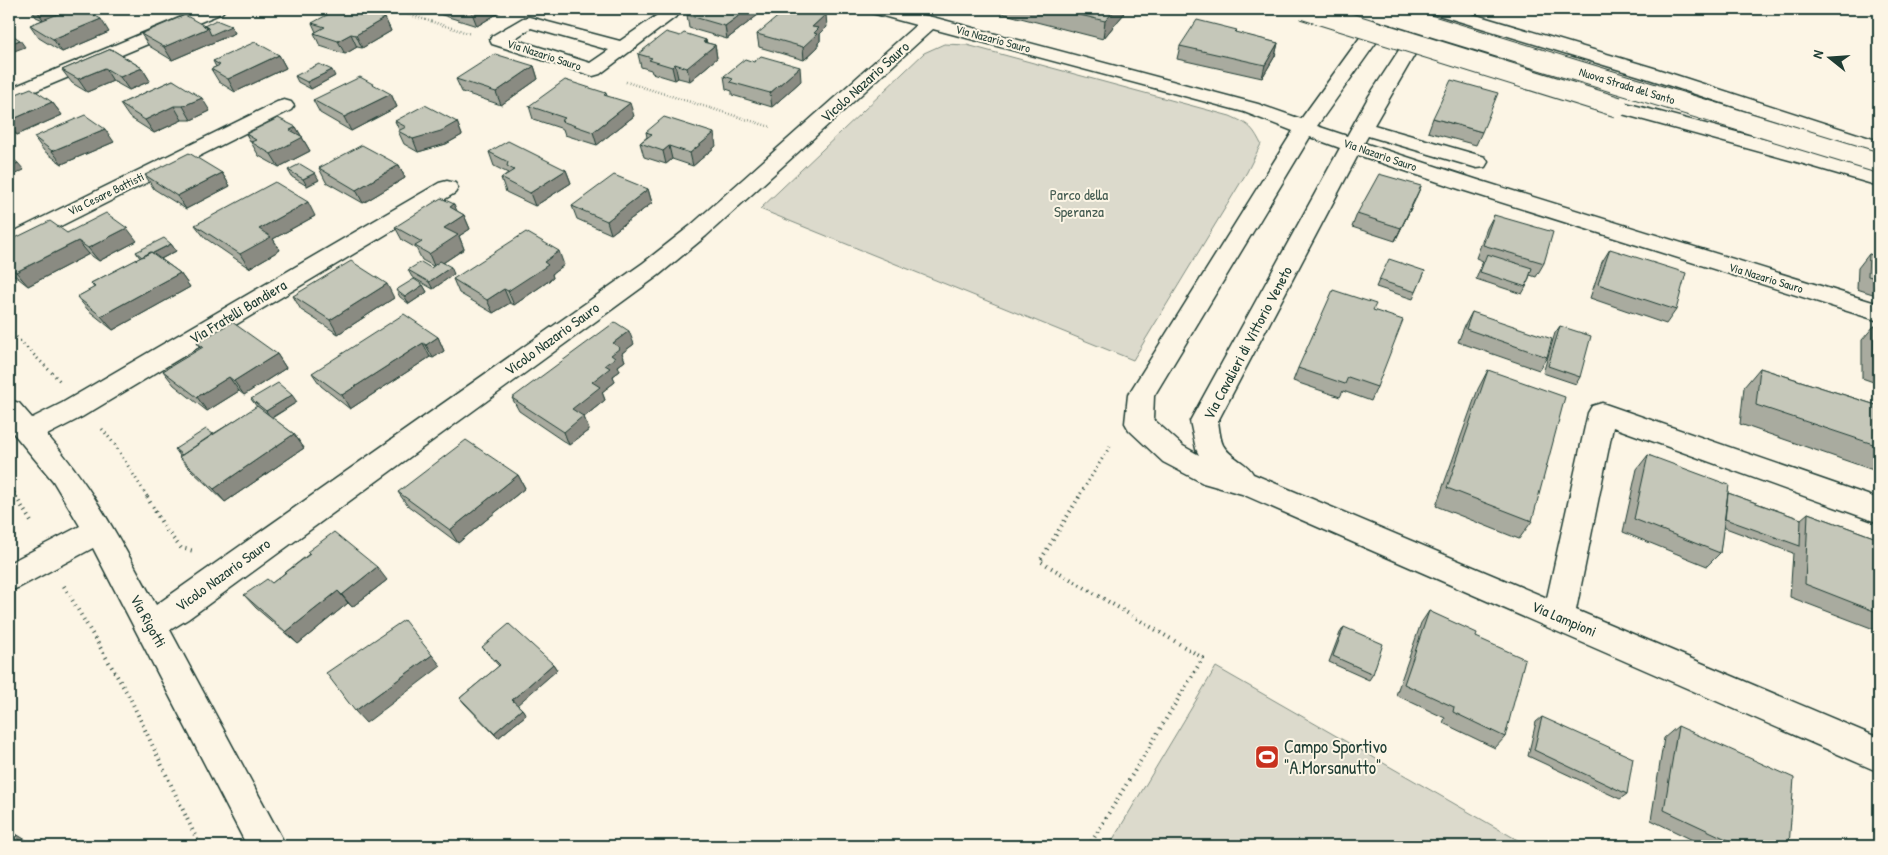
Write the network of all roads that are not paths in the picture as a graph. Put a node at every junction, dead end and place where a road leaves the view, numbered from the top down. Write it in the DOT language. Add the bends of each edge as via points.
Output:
graph roads {
  1 [pos="216,9"];
  2 [pos="678,9"];
  3 [pos="878,9"];
  4 [pos="1303,9"];
  5 [pos="1376,9"];
  6 [pos="1409,9"];
  7 [pos="1438,9"];
  8 [pos="930,22"];
  9 [pos="623,48"];
  10 [pos="9,96"];
  11 [pos="284,106"];
  12 [pos="1304,128"];
  13 [pos="1358,137"];
  14 [pos="1879,148"];
  15 [pos="1477,162"];
  16 [pos="1879,163"];
  17 [pos="1879,180"];
  18 [pos="446,188"];
  19 [pos="9,243"];
  20 [pos="1879,314"];
  21 [pos="18,421"];
  22 [pos="1248,484"];
  23 [pos="1879,511"];
  24 [pos="99,530"];
  25 [pos="9,578"];
  26 [pos="1559,617"];
  27 [pos="150,626"];
  28 [pos="1879,755"];
  29 [pos="267,846"];
  1 -- 10 [label="main road"];
  2 -- 9 [label="main road, Via Nazario Sauro"];
  3 -- 8 [label="main road, Via Nazario Sauro"];
  4 -- 17 [label="main road, bridge" via="1618,107"];
  5 -- 16 [label="main road, Nuova Strada del Santo, bridge"];
  6 -- 12 [label="main road, Via Cavalieri di Vittorio Veneto" via="1371,36"];
  6 -- 13 [label="main road, Via Cavalieri di Vittorio Veneto" via="1410,47"];
  7 -- 14 [label="main road" via="1647,72"];
  8 -- 12 [label="main road, Via Nazario Sauro" via="1251,108"];
  8 -- 27 [label="main road, Vicolo Nazario Sauro" via="698,232 651,269"];
  9 -- 9 [label="main road, Via Nazario Sauro" via="529,22 499,40 592,70"];
  11 -- 19 [label="main road, Via Cesare Battisti"];
  12 -- 13 [label="main road, Via Nazario Sauro"];
  12 -- 22 [label="main road, Via Cavalieri di Vittorio Veneto" via="1141,395 1139,422 1173,454 1213,474"];
  13 -- 15 [label="main road"];
  13 -- 20 [label="main road, Via Nazario Sauro" via="1470,185"];
  13 -- 22 [label="main road, Via Cavalieri di Vittorio Veneto" via="1204,421 1210,449"];
  18 -- 21 [label="main road, Via Fratelli Bandiera" via="83,404"];
  21 -- 24 [label="main road, Via Rigotti" via="63,473"];
  22 -- 26 [label="main road, Via Lampioni"];
  23 -- 26 [label="main road" via="1602,412"];
  24 -- 25 [label="main road"];
  24 -- 27 [label="main road, Via Rigotti"];
  26 -- 28 [label="main road, Via Lampioni"];
  27 -- 29 [label="main road, Via Rigotti"];
}
